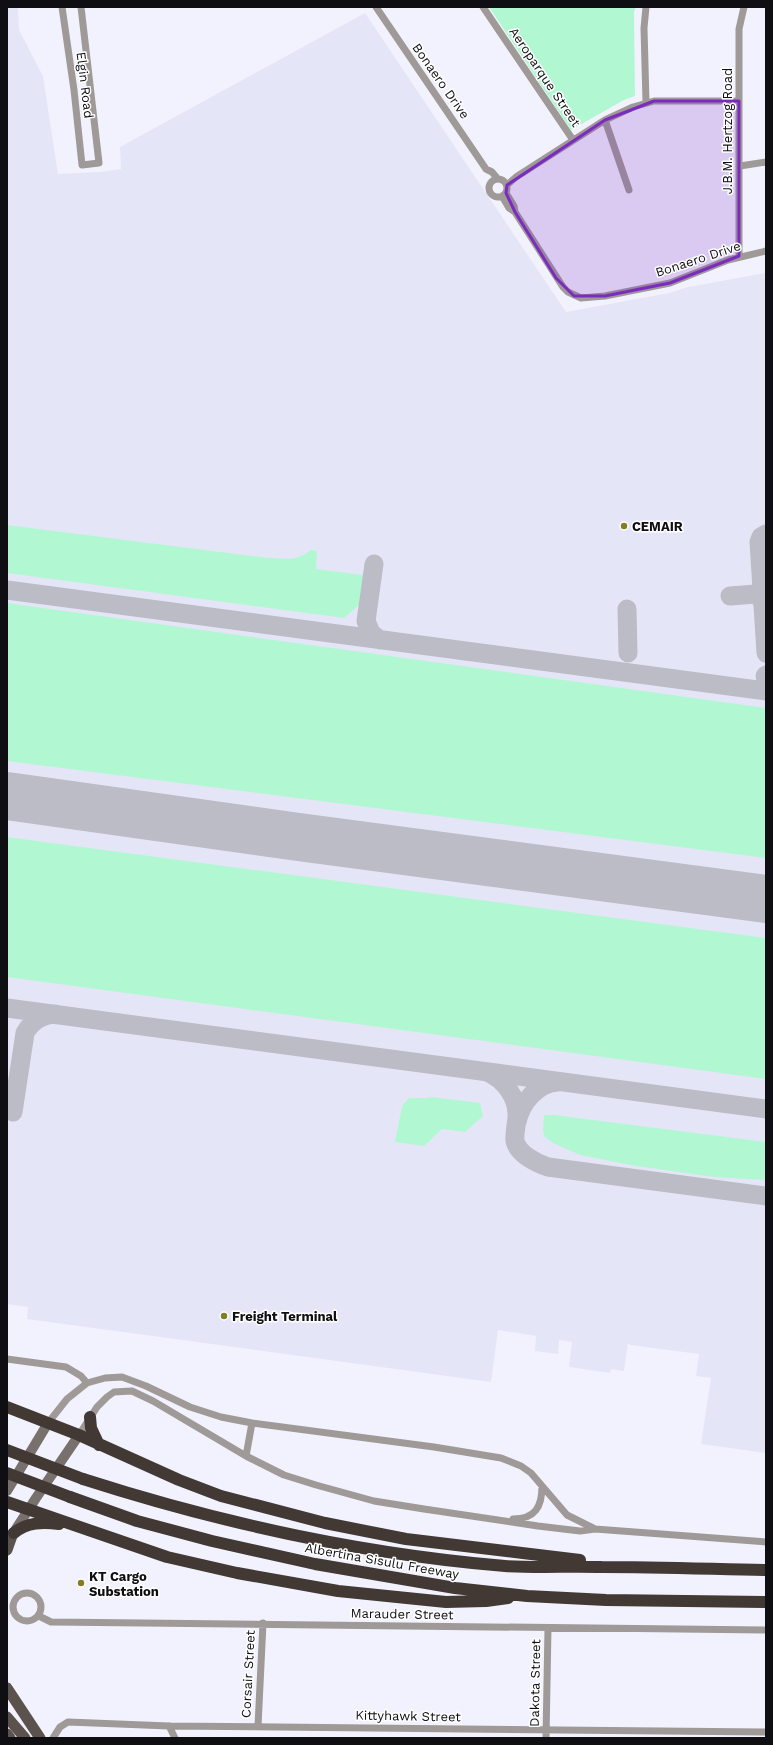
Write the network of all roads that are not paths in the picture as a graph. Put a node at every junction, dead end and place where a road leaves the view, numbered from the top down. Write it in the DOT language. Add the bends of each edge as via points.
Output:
graph roads {
  1 [pos="62,7"];
  2 [pos="81,7"];
  3 [pos="376,7"];
  4 [pos="483,7"];
  5 [pos="646,7"];
  6 [pos="744,7"];
  7 [pos="739,101"];
  8 [pos="646,102"];
  9 [pos="605,120"];
  10 [pos="573,140"];
  11 [pos="766,162"];
  12 [pos="740,166"];
  13 [pos="486,169"];
  14 [pos="490,183"];
  15 [pos="503,187"];
  16 [pos="629,190"];
  17 [pos="766,251"];
  18 [pos="739,256"];
  19 [pos="7,1359"];
  20 [pos="87,1382"];
  21 [pos="7,1407"];
  22 [pos="90,1417"];
  23 [pos="48,1423"];
  24 [pos="252,1423"];
  25 [pos="79,1435"];
  26 [pos="99,1445"];
  27 [pos="7,1450"];
  28 [pos="246,1456"];
  29 [pos="7,1473"];
  30 [pos="542,1486"];
  31 [pos="7,1491"];
  32 [pos="7,1502"];
  33 [pos="28,1510"];
  34 [pos="495,1520"];
  35 [pos="72,1525"];
  36 [pos="595,1530"];
  37 [pos="11,1536"];
  38 [pos="766,1542"];
  39 [pos="7,1550"];
  40 [pos="645,1567"];
  41 [pos="766,1570"];
  42 [pos="527,1596"];
  43 [pos="766,1602"];
  44 [pos="39,1616"];
  45 [pos="262,1623"];
  46 [pos="548,1628"];
  47 [pos="766,1630"];
  48 [pos="7,1688"];
  49 [pos="7,1717"];
  50 [pos="169,1726"];
  51 [pos="258,1726"];
  52 [pos="766,1732"];
  53 [pos="7,1734"];
  54 [pos="546,1734"];
  55 [pos="54,1736"];
  56 [pos="10,1738"];
  57 [pos="25,1738"];
  58 [pos="40,1738"];
  59 [pos="175,1738"];
  1 -- 2 [label="street, Elgin Road" via="82,165 99,163"];
  3 -- 13 [label="street, Bonaero Drive"];
  4 -- 10 [label="street, Aeroparque Street"];
  5 -- 8 [label="street"];
  6 -- 7 [label="street, J.B.M. Hertzog Road" via="739,29"];
  7 -- 8 [label="street"];
  7 -- 12 [label="street, J.B.M. Hertzog Road"];
  8 -- 9 [label="street"];
  9 -- 10 [label="street"];
  9 -- 16 [label="street"];
  10 -- 15 [label="street" via="516,177 509,178"];
  11 -- 12 [label="street"];
  12 -- 18 [label="street, J.B.M. Hertzog Road"];
  13 -- 14 [label="street, Bonaero Drive"];
  13 -- 15 [label="street, Bonaero Drive" via="492,172"];
  14 -- 15 [label="street"];
  14 -- 15 [label="street, Bonaero Drive" via="490,192 493,196 497,197"];
  15 -- 18 [label="street, Bonaero Drive" via="514,206 514,212 563,287 581,298 605,296 670,283"];
  17 -- 18 [label="street, Bonaero Drive"];
  19 -- 20 [label="street" via="66,1367"];
  20 -- 23 [label="street" via="67,1399"];
  20 -- 24 [label="street" via="122,1377 190,1407"];
  21 -- 23 [label="highway"];
  22 -- 25 [label="street"];
  22 -- 26 [label="highway"];
  22 -- 28 [label="street" via="114,1392 132,1391 154,1401"];
  23 -- 25 [label="highway"];
  23 -- 31 [label="main road"];
  24 -- 28 [label="street"];
  24 -- 30 [label="street" via="493,1456 521,1466"];
  25 -- 26 [label="highway"];
  25 -- 33 [label="main road"];
  26 -- 40 [label="highway" via="221,1496 326,1523 406,1539"];
  27 -- 40 [label="highway, Albertina Sisulu Freeway, bridge" via="83,1479 148,1499 324,1541 407,1555 507,1566"];
  28 -- 34 [label="street" via="284,1475 374,1501"];
  29 -- 42 [label="highway, Albertina Sisulu Freeway, bridge" via="137,1521 212,1542 315,1564 455,1588"];
  30 -- 34 [label="street" via="542,1498 538,1508 530,1516 523,1519"];
  30 -- 36 [label="street" via="567,1515"];
  32 -- 33 [label="highway"];
  33 -- 35 [label="highway"];
  33 -- 37 [label="main road"];
  34 -- 36 [label="street" via="580,1531"];
  35 -- 37 [label="highway" via="32,1524 20,1528"];
  35 -- 42 [label="highway" via="167,1558 338,1591 446,1602"];
  36 -- 38 [label="street"];
  37 -- 39 [label="main road"];
  40 -- 41 [label="highway, Albertina Sisulu Freeway"];
  42 -- 43 [label="highway, Albertina Sisulu Freeway" via="606,1600"];
  44 -- 44 [label="street" via="27,1622 20,1620 15,1615 14,1601 24,1593 31,1593 41,1603 42,1610"];
  44 -- 45 [label="street, Marauder Street" via="51,1622"];
  45 -- 46 [label="street, Marauder Street"];
  45 -- 51 [label="street, Corsair Street"];
  46 -- 47 [label="street, Marauder Street"];
  46 -- 54 [label="street, Dakota Street"];
  48 -- 58 [label="main road"];
  49 -- 57 [label="main road"];
  50 -- 51 [label="street, Kittyhawk Street"];
  50 -- 55 [label="street, Kittyhawk Street" via="68,1722 60,1727"];
  50 -- 59 [label="street"];
  51 -- 54 [label="street, Kittyhawk Street"];
  52 -- 54 [label="street, Kittyhawk Street"];
  53 -- 56 [label="main road"];
}
